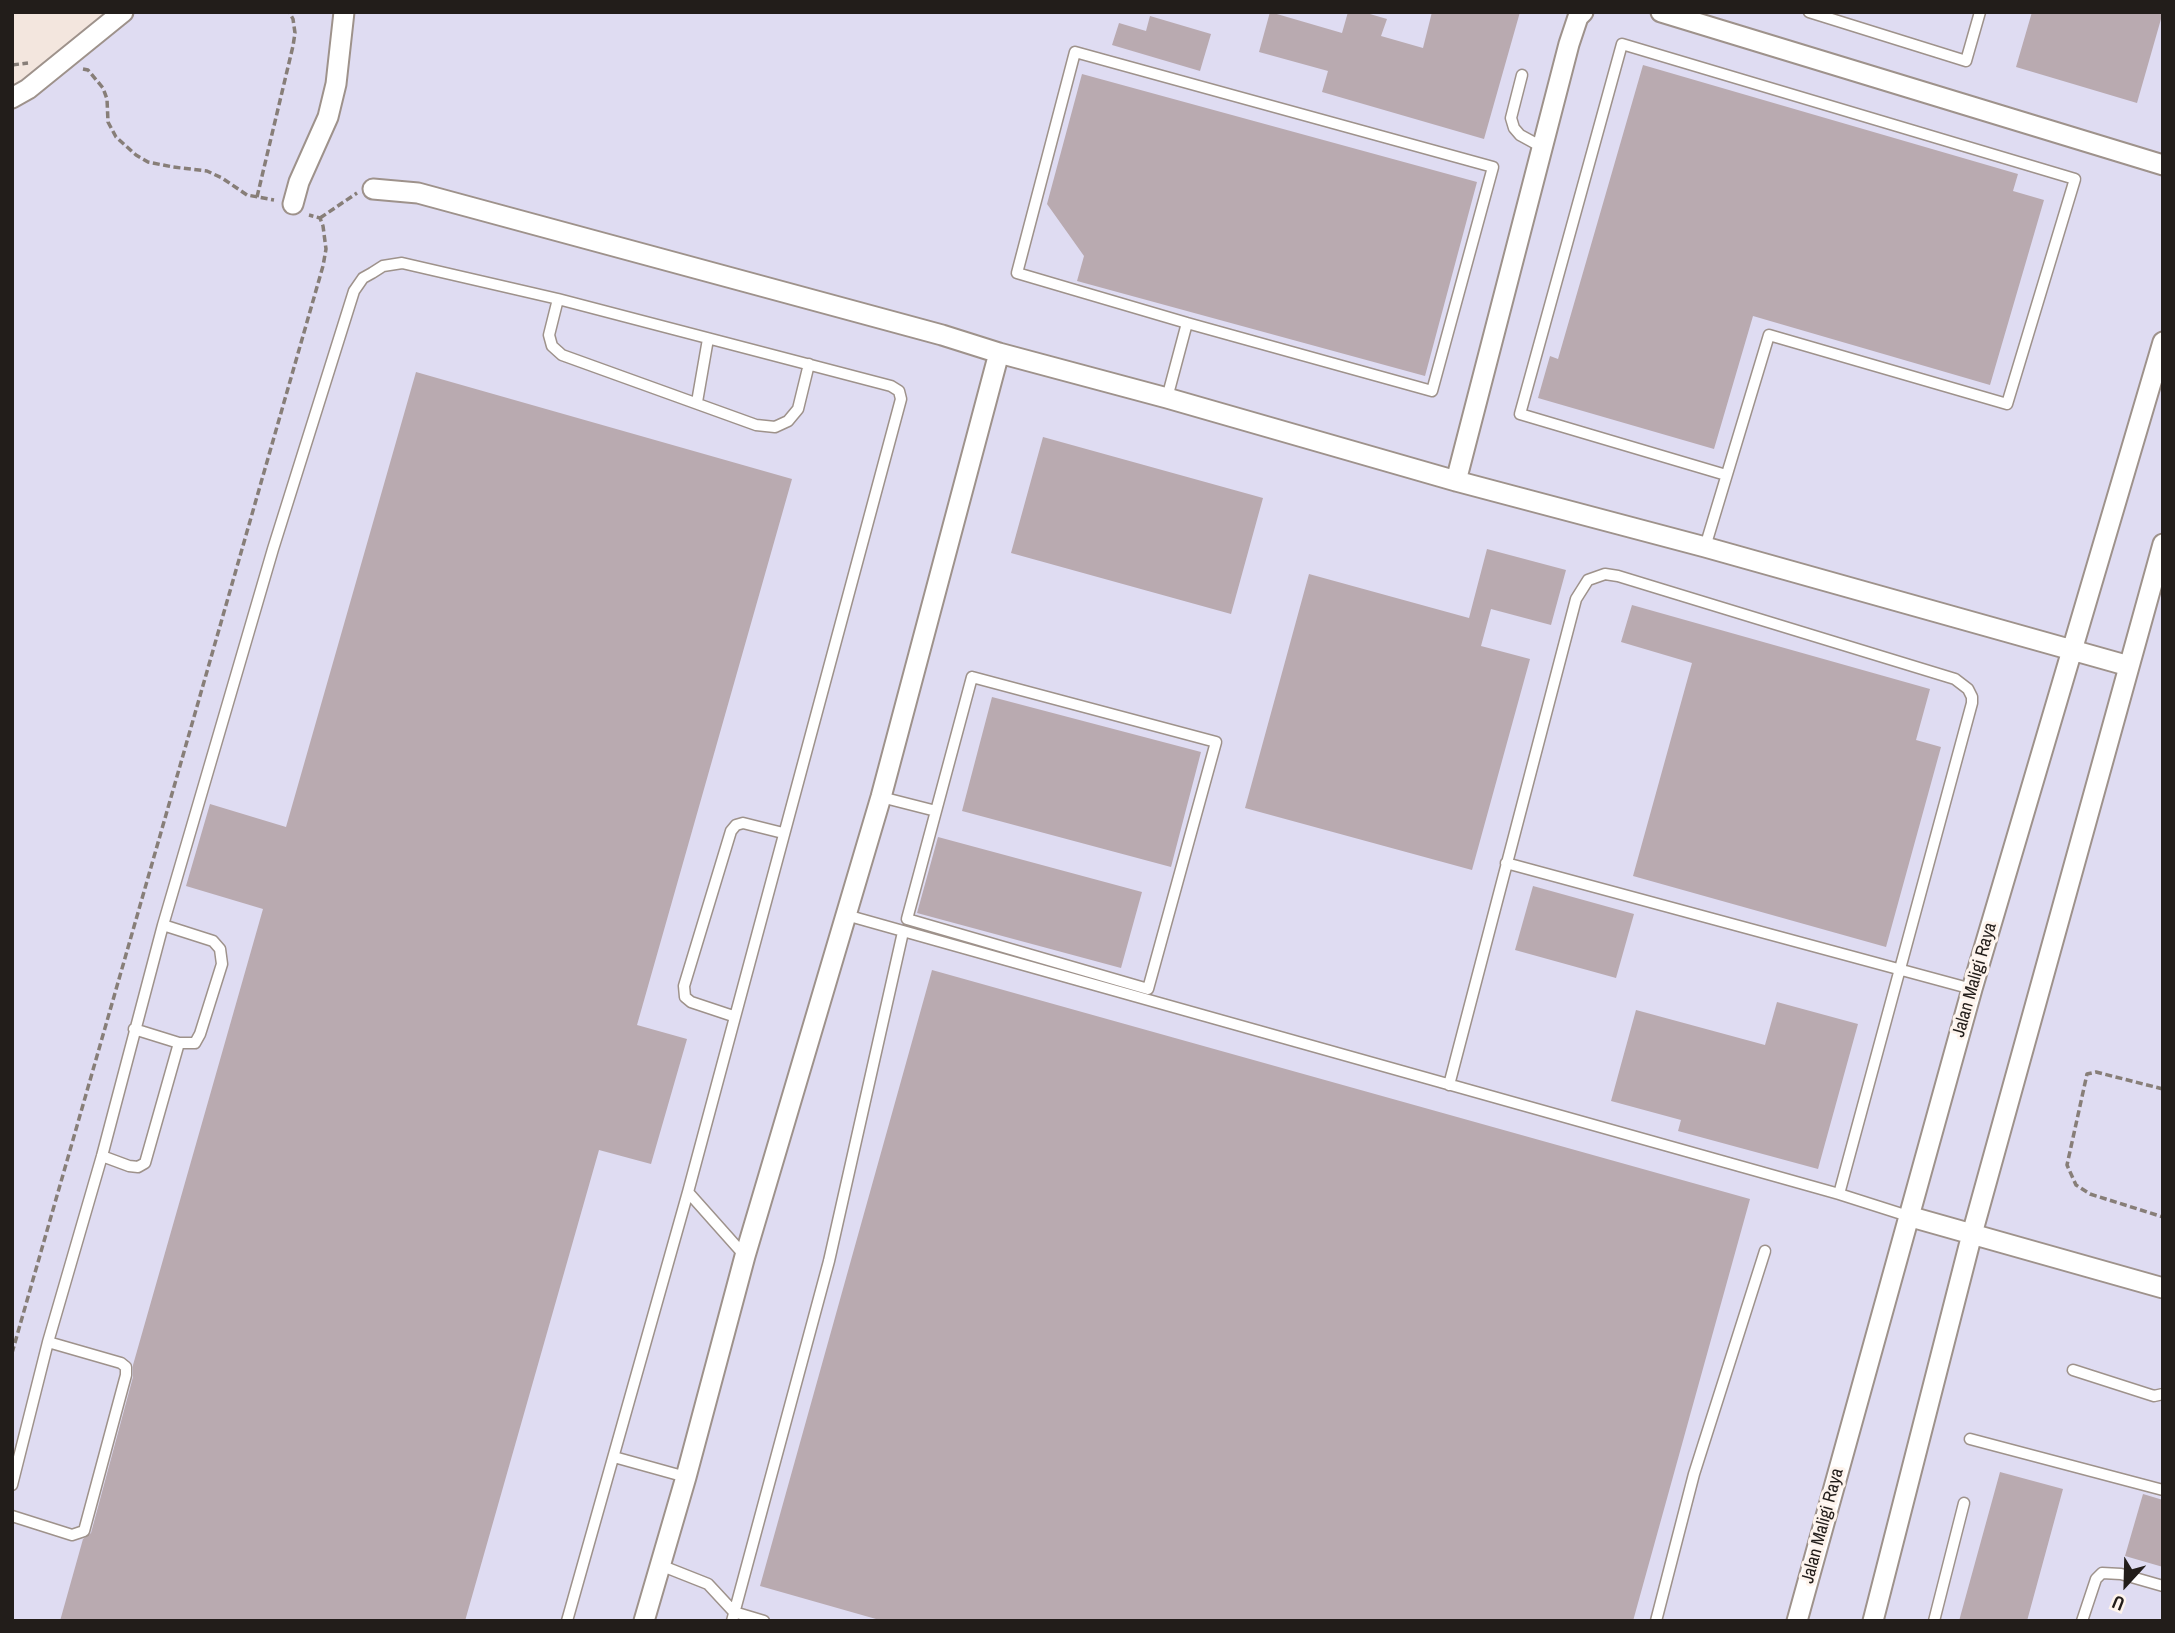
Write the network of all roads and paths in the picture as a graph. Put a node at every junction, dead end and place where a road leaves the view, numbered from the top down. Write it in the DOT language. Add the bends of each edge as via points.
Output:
graph roads {
  1 [pos="123,12"];
  2 [pos="289,12"];
  3 [pos="344,12"];
  4 [pos="1583,12"];
  5 [pos="1661,12"];
  6 [pos="1809,12"];
  7 [pos="1980,12"];
  8 [pos="59,64"];
  9 [pos="12,65"];
  10 [pos="1522,75"];
  11 [pos="12,99"];
  12 [pos="1542,147"];
  13 [pos="2163,165"];
  14 [pos="373,189"];
  15 [pos="257,197"];
  16 [pos="293,204"];
  17 [pos="320,218"];
  18 [pos="558,299"];
  19 [pos="1187,323"];
  20 [pos="708,339"];
  21 [pos="2163,342"];
  22 [pos="999,354"];
  23 [pos="809,364"];
  24 [pos="1167,398"];
  25 [pos="696,402"];
  26 [pos="1726,475"];
  27 [pos="1456,481"];
  28 [pos="2163,544"];
  29 [pos="1704,547"];
  30 [pos="2073,649"];
  31 [pos="2129,666"];
  32 [pos="881,797"];
  33 [pos="936,811"];
  34 [pos="783,833"];
  35 [pos="1506,863"];
  36 [pos="846,915"];
  37 [pos="163,925"];
  38 [pos="903,932"];
  39 [pos="1899,968"];
  40 [pos="1972,989"];
  41 [pos="733,1016"];
  42 [pos="134,1029"];
  43 [pos="179,1042"];
  44 [pos="1449,1085"];
  45 [pos="2163,1089"];
  46 [pos="102,1156"];
  47 [pos="688,1192"];
  48 [pos="1839,1194"];
  49 [pos="1908,1216"];
  50 [pos="2163,1217"];
  51 [pos="1972,1234"];
  52 [pos="1765,1251"];
  53 [pos="745,1256"];
  54 [pos="2163,1288"];
  55 [pos="48,1342"];
  56 [pos="12,1353"];
  57 [pos="2073,1370"];
  58 [pos="2163,1394"];
  59 [pos="1970,1439"];
  60 [pos="614,1457"];
  61 [pos="686,1477"];
  62 [pos="12,1485"];
  63 [pos="2163,1490"];
  64 [pos="1964,1503"];
  65 [pos="12,1516"];
  66 [pos="659,1565"];
  67 [pos="2163,1586"];
  68 [pos="733,1616"];
  69 [pos="567,1621"];
  70 [pos="644,1621"];
  71 [pos="764,1621"];
  72 [pos="1656,1621"];
  73 [pos="1797,1621"];
  74 [pos="1874,1621"];
  75 [pos="1934,1621"];
  76 [pos="2081,1621"];
  1 -- 8 [label="street"];
  2 -- 15 [label="path" via="295,33 293,46"];
  3 -- 16 [label="street" via="328,117"];
  4 -- 12 [label="street" via="1569,44"];
  5 -- 13 [label="street"];
  6 -- 7 [label="lane" via="1966,61"];
  8 -- 9 [label="path"];
  8 -- 11 [label="street"];
  8 -- 15 [label="path" via="88,71 97,79 107,99 108,122 116,137 136,155 148,162 207,171"];
  10 -- 12 [label="lane" via="1511,118 1520,135"];
  12 -- 27 [label="street"];
  14 -- 17 [label="path" via="350,197"];
  14 -- 22 [label="street" via="418,193"];
  15 -- 16 [label="path"];
  16 -- 17 [label="path"];
  17 -- 56 [label="path" via="326,237 323,266"];
  18 -- 20 [label="lane"];
  18 -- 25 [label="lane" via="549,335 562,355"];
  18 -- 37 [label="lane" via="402,263 372,272 354,291"];
  19 -- 19 [label="lane" via="1432,391 1493,167 1075,52 1017,273"];
  19 -- 24 [label="lane"];
  20 -- 23 [label="lane"];
  20 -- 25 [label="lane"];
  21 -- 30 [label="street, Jalan Maligi Raya"];
  22 -- 24 [label="street"];
  22 -- 32 [label="street"];
  23 -- 25 [label="lane" via="798,410 775,427 756,425"];
  23 -- 34 [label="lane" via="891,386 901,398"];
  24 -- 27 [label="street"];
  26 -- 26 [label="lane" via="1520,414 1622,44 2075,179 2007,404 1769,335"];
  26 -- 29 [label="lane"];
  27 -- 29 [label="street"];
  28 -- 31 [label="street"];
  29 -- 30 [label="street"];
  30 -- 31 [label="street"];
  30 -- 40 [label="street, Jalan Maligi Raya"];
  31 -- 51 [label="street"];
  32 -- 33 [label="lane"];
  32 -- 36 [label="street"];
  33 -- 33 [label="lane" via="907,919 1148,989 1216,742 972,677"];
  34 -- 41 [label="lane"];
  34 -- 41 [label="lane" via="743,823 731,831 684,986 691,1002"];
  35 -- 39 [label="lane"];
  35 -- 39 [label="lane" via="1576,599 1588,580 1605,574 1618,576 1955,679 1968,689 1972,703"];
  35 -- 44 [label="lane"];
  36 -- 38 [label="lane"];
  36 -- 53 [label="street"];
  37 -- 42 [label="lane"];
  37 -- 43 [label="lane" via="213,941 220,948 222,964 198,1039 191,1045"];
  38 -- 44 [label="lane"];
  38 -- 68 [label="lane" via="829,1261"];
  39 -- 40 [label="lane"];
  39 -- 48 [label="lane"];
  40 -- 49 [label="street, Jalan Maligi Raya"];
  41 -- 47 [label="lane"];
  42 -- 43 [label="lane"];
  42 -- 46 [label="lane"];
  43 -- 46 [label="lane" via="145,1163 129,1166"];
  44 -- 48 [label="lane"];
  45 -- 50 [label="path" via="2096,1072 2087,1074 2067,1165 2076,1185 2091,1194"];
  46 -- 55 [label="lane"];
  47 -- 53 [label="lane"];
  47 -- 60 [label="lane"];
  48 -- 49 [label="lane"];
  49 -- 51 [label="street"];
  49 -- 73 [label="street, Jalan Maligi Raya"];
  51 -- 54 [label="street"];
  51 -- 74 [label="street"];
  52 -- 72 [label="lane" via="1694,1474"];
  53 -- 61 [label="street"];
  55 -- 62 [label="lane"];
  55 -- 65 [label="lane" via="121,1363 127,1367 126,1375 84,1531 72,1535"];
  57 -- 58 [label="lane" via="2154,1396"];
  59 -- 63 [label="lane"];
  60 -- 61 [label="lane"];
  60 -- 69 [label="lane"];
  61 -- 66 [label="street"];
  64 -- 75 [label="lane"];
  66 -- 68 [label="lane" via="708,1584"];
  66 -- 70 [label="street"];
  67 -- 76 [label="lane" via="2102,1573"];
  68 -- 71 [label="lane"];
}
